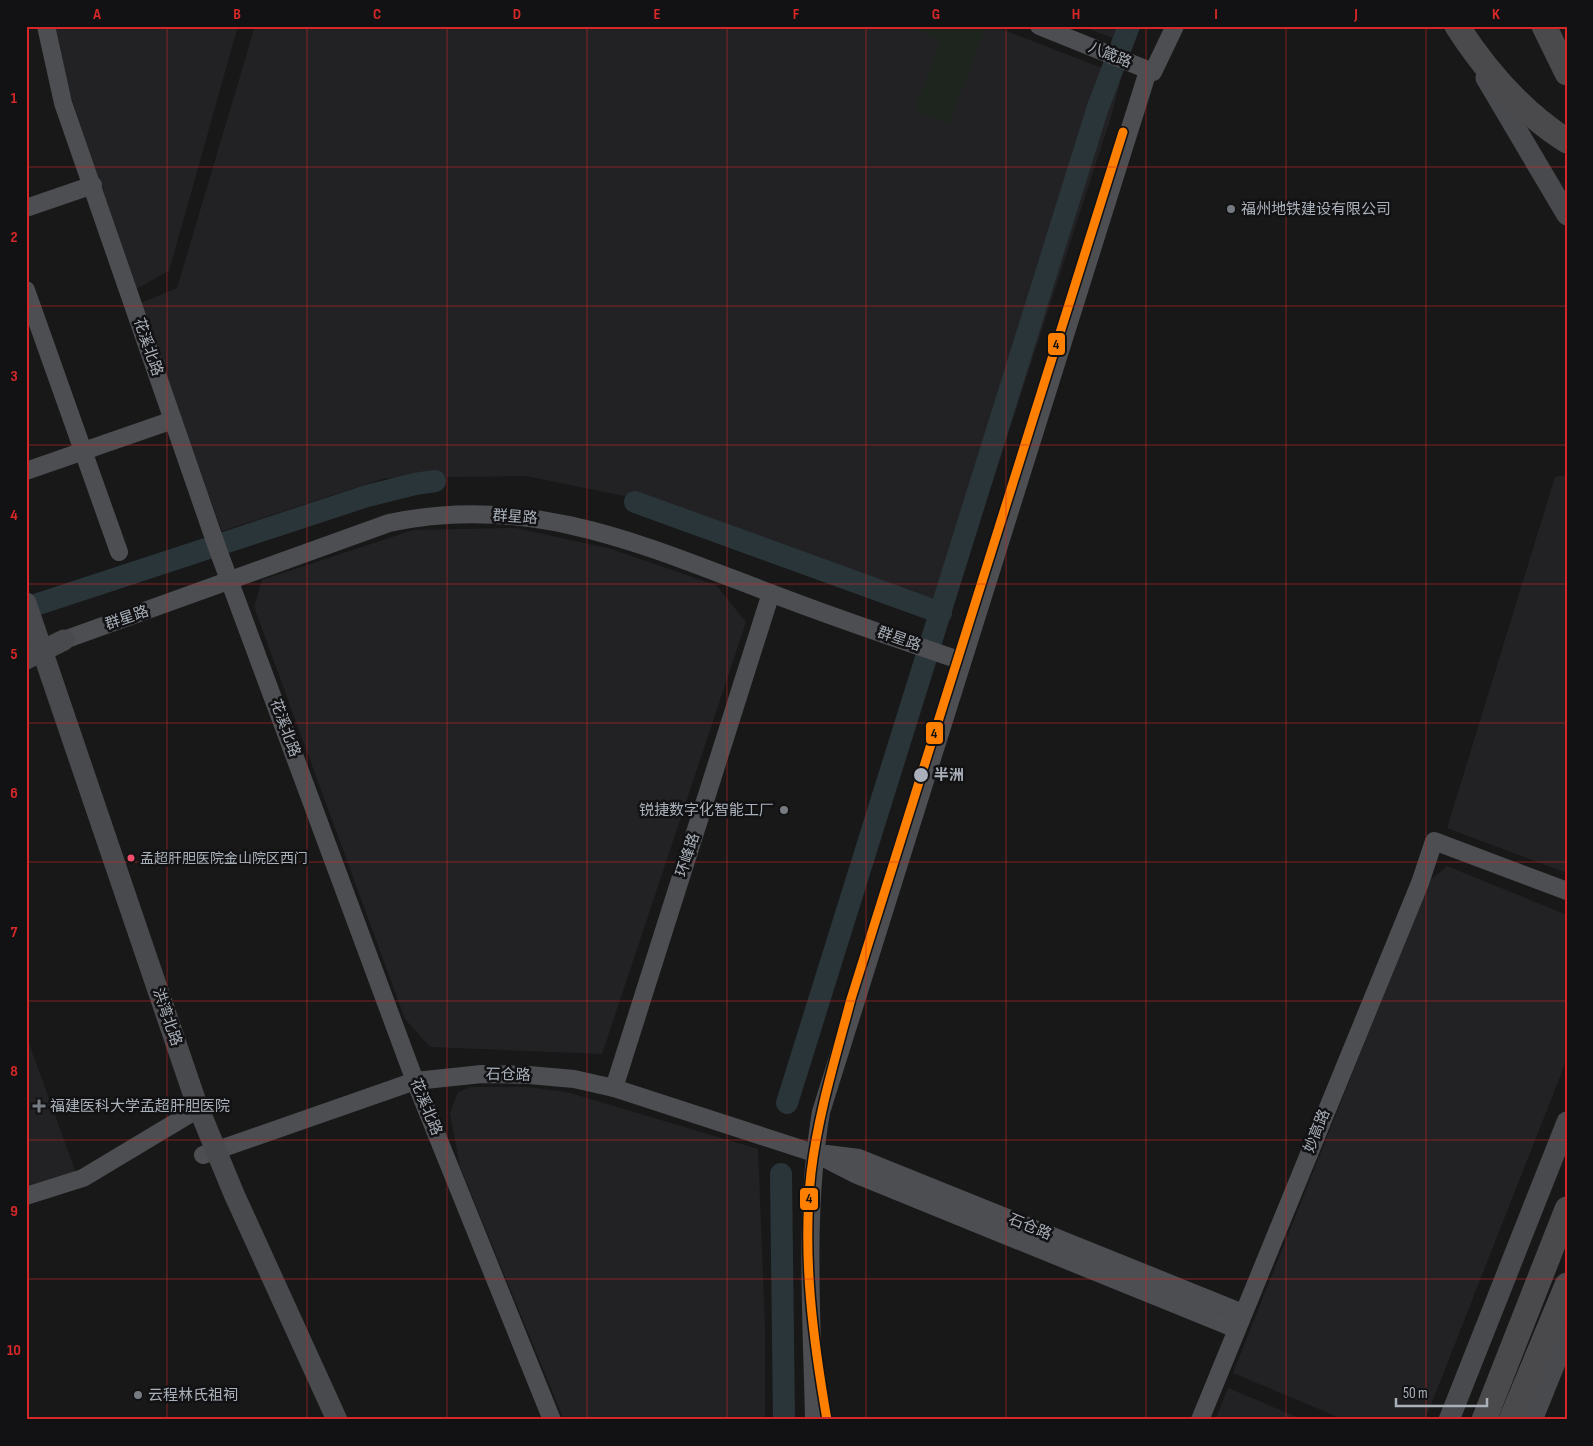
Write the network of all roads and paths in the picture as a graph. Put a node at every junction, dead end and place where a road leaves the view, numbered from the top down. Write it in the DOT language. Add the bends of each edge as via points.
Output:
graph roads {
  1 [pos="46,26"];
  2 [pos="1038,26"];
  3 [pos="1162,26"];
  4 [pos="1175,26"];
  5 [pos="1456,26"];
  6 [pos="1544,26"];
  7 [pos="1143,68"];
  8 [pos="1567,73"];
  9 [pos="1567,141"];
  10 [pos="92,185"];
  11 [pos="26,208"];
  12 [pos="1567,215"];
  13 [pos="26,290"];
  14 [pos="174,420"];
  15 [pos="83,451"];
  16 [pos="26,471"];
  17 [pos="119,552"];
  18 [pos="230,582"];
  19 [pos="771,593"];
  20 [pos="28,608"];
  21 [pos="64,640"];
  22 [pos="32,651"];
  23 [pos="962,661"];
  24 [pos="1567,892"];
  25 [pos="415,1081"];
  26 [pos="614,1088"];
  27 [pos="188,1115"];
  28 [pos="1567,1122"];
  29 [pos="210,1153"];
  30 [pos="814,1153"];
  31 [pos="26,1196"];
  32 [pos="1567,1209"];
  33 [pos="1567,1285"];
  34 [pos="1239,1321"];
  35 [pos="1567,1333"];
  36 [pos="323,1420"];
  37 [pos="337,1420"];
  38 [pos="552,1420"];
  39 [pos="814,1420"];
  40 [pos="1200,1420"];
  41 [pos="1449,1420"];
  42 [pos="1484,1420"];
  43 [pos="1512,1420"];
  44 [pos="1532,1420"];
  1 -- 10 [label="street, 花溪北路" via="63,103"];
  2 -- 7 [label="street, 八箴路"];
  3 -- 7 [label="street"];
  4 -- 7 [label="street"];
  5 -- 9 [label="highway" via="1501,85 1529,113"];
  5 -- 12 [label="main road"];
  6 -- 8 [label="highway"];
  7 -- 23 [label="street"];
  10 -- 11 [label="street"];
  10 -- 14 [label="street, 花溪北路"];
  13 -- 15 [label="street"];
  14 -- 15 [label="street"];
  14 -- 18 [label="street, 花溪北路"];
  15 -- 16 [label="street"];
  15 -- 17 [label="street"];
  18 -- 19 [label="street, 群星路" via="389,523 436,516 493,515 556,521 610,534"];
  18 -- 21 [label="street, 群星路"];
  18 -- 25 [label="street, 花溪北路"];
  19 -- 23 [label="street, 群星路"];
  19 -- 26 [label="street, 环峰路"];
  20 -- 22 [label="main road, 洪湾北路"];
  21 -- 22 [label="main road"];
  22 -- 27 [label="main road, 洪湾北路"];
  22 -- 29 [label="main road, 洪湾北路" via="196,1102"];
  23 -- 30 [label="street" via="821,1112"];
  24 -- 34 [label="street, 妙高路" via="1434,841 1420,883"];
  25 -- 26 [label="street, 石仓路" via="482,1074 529,1075 574,1079"];
  25 -- 29 [label="street, 石仓路"];
  25 -- 38 [label="street, 花溪北路"];
  26 -- 30 [label="street, 石仓路"];
  27 -- 29 [label="main road, 洪湾北路"];
  27 -- 31 [label="street" via="83,1178"];
  28 -- 41 [label="main road"];
  29 -- 36 [label="main road, 洪湾北路"];
  29 -- 37 [label="main road, 洪湾北路"];
  30 -- 34 [label="street, 石仓路" via="859,1158"];
  30 -- 39 [label="street" via="811,1272"];
  32 -- 42 [label="highway"];
  33 -- 43 [label="highway"];
  34 -- 40 [label="street, 妙高路"];
  35 -- 44 [label="main road"];
}
